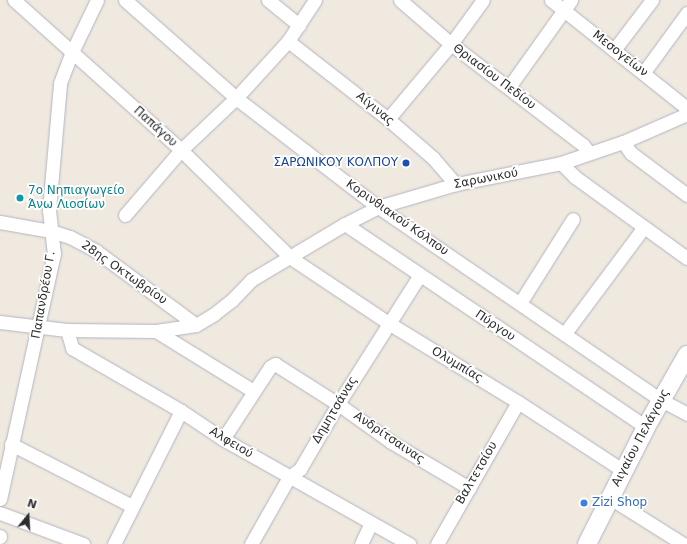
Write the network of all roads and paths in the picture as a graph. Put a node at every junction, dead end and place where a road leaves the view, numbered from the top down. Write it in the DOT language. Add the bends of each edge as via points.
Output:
graph roads {
  1 [pos="14,0"];
  2 [pos="97,0"];
  3 [pos="125,0"];
  4 [pos="268,0"];
  5 [pos="315,0"];
  6 [pos="400,0"];
  7 [pos="483,0"];
  8 [pos="551,0"];
  9 [pos="652,0"];
  10 [pos="567,5"];
  11 [pos="687,13"];
  12 [pos="299,24"];
  13 [pos="288,41"];
  14 [pos="451,44"];
  15 [pos="614,50"];
  16 [pos="72,52"];
  17 [pos="644,72"];
  18 [pos="509,87"];
  19 [pos="236,98"];
  20 [pos="687,108"];
  21 [pos="388,119"];
  22 [pos="684,119"];
  23 [pos="623,142"];
  24 [pos="181,150"];
  25 [pos="590,153"];
  26 [pos="561,163"];
  27 [pos="456,184"];
  28 [pos="687,195"];
  29 [pos="378,207"];
  30 [pos="125,215"];
  31 [pos="573,219"];
  32 [pos="0,222"];
  33 [pos="345,224"];
  34 [pos="644,227"];
  35 [pos="51,231"];
  36 [pos="291,258"];
  37 [pos="687,258"];
  38 [pos="420,275"];
  39 [pos="520,303"];
  40 [pos="0,322"];
  41 [pos="390,324"];
  42 [pos="196,325"];
  43 [pos="39,327"];
  44 [pos="67,330"];
  45 [pos="156,331"];
  46 [pos="565,333"];
  47 [pos="687,355"];
  48 [pos="253,391"];
  49 [pos="661,400"];
  50 [pos="518,402"];
  51 [pos="338,404"];
  52 [pos="181,411"];
  53 [pos="687,414"];
  54 [pos="646,427"];
  55 [pos="223,439"];
  56 [pos="11,444"];
  57 [pos="624,471"];
  58 [pos="289,477"];
  59 [pos="469,488"];
  60 [pos="610,498"];
  61 [pos="0,499"];
  62 [pos="132,506"];
  63 [pos="0,513"];
  64 [pos="371,523"];
  65 [pos="84,544"];
  66 [pos="114,544"];
  67 [pos="251,544"];
  68 [pos="361,544"];
  69 [pos="409,544"];
  70 [pos="437,544"];
  71 [pos="587,544"];
  72 [pos="683,544"];
  1 -- 16 [label="street, Παπάγου"];
  2 -- 16 [label="street, Παπανδρέου Γ."];
  3 -- 19 [label="street, Κορινθιακού Κόλπου"];
  4 -- 12 [label="street"];
  5 -- 12 [label="street"];
  6 -- 14 [label="street, Θριασίου Πεδίου"];
  7 -- 14 [label="street"];
  8 -- 10 [label="street, Μεσογείων"];
  9 -- 15 [label="street"];
  10 -- 15 [label="street, Μεσογείων"];
  10 -- 18 [label="street"];
  11 -- 17 [label="street"];
  12 -- 13 [label="street"];
  13 -- 19 [label="street"];
  13 -- 21 [label="street, Αίγινας"];
  14 -- 18 [label="street, Θριασίου Πεδίου"];
  14 -- 21 [label="street"];
  15 -- 17 [label="street, Μεσογείων"];
  16 -- 24 [label="street, Παπάγου"];
  16 -- 35 [label="street, Παπανδρέου Γ." via="60,83 50,186"];
  17 -- 20 [label="street, Μεσογείων"];
  18 -- 25 [label="street, Θριασίου Πεδίου"];
  19 -- 24 [label="street"];
  19 -- 29 [label="street, Κορινθιακού Κόλπου"];
  21 -- 27 [label="street, Αίγινας" via="433,158"];
  22 -- 23 [label="street, Σαρωνικού"];
  23 -- 25 [label="street, Σαρωνικού"];
  23 -- 28 [label="street" via="631,153"];
  24 -- 30 [label="street"];
  24 -- 36 [label="street, Παπάγου"];
  25 -- 26 [label="street, Σαρωνικού"];
  26 -- 27 [label="street, Σαρωνικού"];
  26 -- 34 [label="street" via="575,177"];
  27 -- 29 [label="street, Σαρωνικού"];
  29 -- 33 [label="street, Σαρωνικού"];
  29 -- 39 [label="street, Κορινθιακού Κόλπου"];
  31 -- 39 [label="street"];
  32 -- 35 [label="street, 28ης Οκτωβρίου"];
  33 -- 36 [label="street, Σαρωνικού"];
  33 -- 38 [label="street, Πύργου"];
  34 -- 37 [label="street"];
  34 -- 46 [label="street"];
  35 -- 42 [label="street, 28ης Οκτωβρίου" via="70,237 96,252"];
  35 -- 43 [label="street, Παπανδρέου Γ." via="54,254"];
  36 -- 41 [label="street, Ολυμπίας"];
  36 -- 42 [label="street, Σαρωνικού" via="251,280 232,300"];
  38 -- 41 [label="street, Δημητσάνας"];
  38 -- 54 [label="street, Πύργου"];
  39 -- 46 [label="street, Κορινθιακού Κόλπου"];
  40 -- 43 [label="street"];
  41 -- 50 [label="street, Ολυμπίας"];
  41 -- 51 [label="street, Δημητσάνας"];
  42 -- 45 [label="street"];
  43 -- 44 [label="street"];
  43 -- 56 [label="street, Παπανδρέου Γ."];
  44 -- 45 [label="street"];
  44 -- 52 [label="street, Αλφειού" via="72,348"];
  45 -- 48 [label="street"];
  46 -- 49 [label="street, Κορινθιακού Κόλπου"];
  47 -- 49 [label="main road, Αιγαίου Πελάγους"];
  48 -- 51 [label="street, Ανδρίτσαινας" via="275,364"];
  48 -- 55 [label="street"];
  49 -- 53 [label="street, Κορινθιακού Κόλπου"];
  49 -- 54 [label="main road, Αιγαίου Πελάγους"];
  50 -- 57 [label="street, Ολυμπίας"];
  50 -- 59 [label="street, Βαλτετσίου"];
  51 -- 58 [label="street, Δημητσάνας" via="300,469"];
  51 -- 59 [label="street, Ανδρίτσαινας" via="391,442"];
  52 -- 55 [label="street, Αλφειού"];
  52 -- 62 [label="street"];
  54 -- 57 [label="main road, Αιγαίου Πελάγους"];
  55 -- 58 [label="street, Αλφειού"];
  56 -- 61 [label="street, Παπανδρέου Γ."];
  56 -- 62 [label="street"];
  57 -- 60 [label="main road, Αιγαίου Πελάγους"];
  58 -- 64 [label="street, Αλφειού"];
  58 -- 67 [label="street, Δημητσάνας"];
  59 -- 70 [label="street, Βαλτετσίου"];
  60 -- 71 [label="main road, Αιγαίου Πελάγους"];
  60 -- 72 [label="street"];
  62 -- 66 [label="street"];
  63 -- 65 [label="street"];
  64 -- 68 [label="street"];
  64 -- 69 [label="street, Αλφειού"];
}
